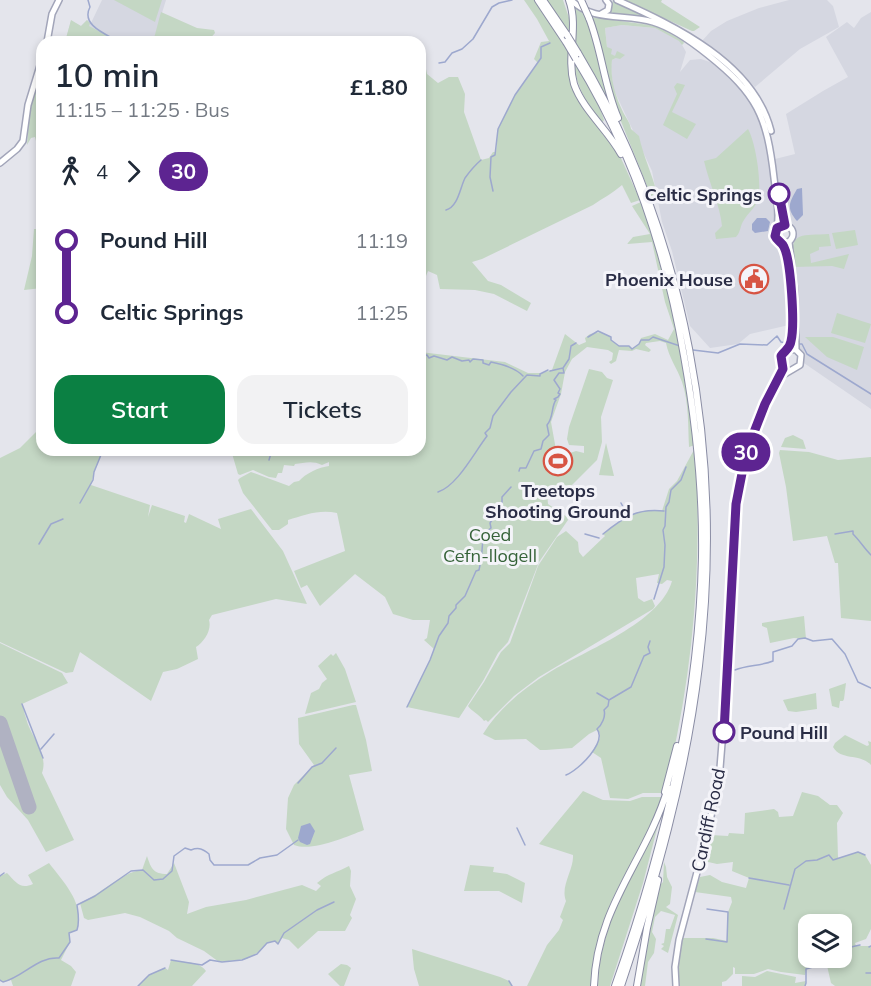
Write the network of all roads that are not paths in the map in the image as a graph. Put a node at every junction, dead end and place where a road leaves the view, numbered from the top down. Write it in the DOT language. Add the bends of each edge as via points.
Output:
graph roads {
  1 [pos="58,0"];
  2 [pos="538,0"];
  3 [pos="543,0"];
  4 [pos="569,0"];
  5 [pos="581,0"];
  6 [pos="606,0"];
  7 [pos="616,0"];
  8 [pos="597,15"];
  9 [pos="48,36"];
  10 [pos="566,38"];
  11 [pos="577,56"];
  12 [pos="36,79"];
  13 [pos="0,163"];
  14 [pos="651,220"];
  15 [pos="785,225"];
  16 [pos="777,228"];
  17 [pos="658,229"];
  18 [pos="789,242"];
  19 [pos="781,243"];
  20 [pos="788,349"];
  21 [pos="796,350"];
  22 [pos="782,366"];
  23 [pos="791,370"];
  24 [pos="765,404"];
  25 [pos="700,447"];
  26 [pos="700,602"];
  27 [pos="688,727"];
  28 [pos="662,807"];
  29 [pos="662,849"];
  30 [pos="646,928"];
  31 [pos="594,986"];
  32 [pos="615,986"];
  33 [pos="621,986"];
  34 [pos="637,986"];
  35 [pos="676,986"];
  1 -- 9 [label="main road"];
  2 -- 10 [label="highway"];
  3 -- 10 [label="highway"];
  4 -- 8 [label="main road"];
  4 -- 14 [label="highway" via="575,84 620,152"];
  5 -- 17 [label="highway, bridge" via="597,43 610,100 648,192"];
  6 -- 8 [label="main road" via="608,10"];
  7 -- 15 [label="main road" via="688,36 752,91 772,136"];
  8 -- 16 [label="main road" via="657,23 693,44 741,84 762,117 771,153"];
  10 -- 11 [label="highway, bridge"];
  11 -- 14 [label="highway" via="618,138"];
  11 -- 17 [label="highway" via="627,146"];
  12 -- 13 [label="main road" via="23,141"];
  14 -- 25 [label="highway" via="678,321"];
  15 -- 16 [label="main road"];
  15 -- 18 [label="main road" via="793,232"];
  16 -- 19 [label="main road" via="775,236"];
  17 -- 25 [label="highway" via="684,320"];
  18 -- 19 [label="main road"];
  18 -- 21 [label="main road"];
  19 -- 20 [label="main road" via="791,291"];
  20 -- 21 [label="main road"];
  20 -- 22 [label="main road" via="781,356"];
  21 -- 23 [label="main road" via="801,361 797,369"];
  22 -- 23 [label="main road"];
  22 -- 24 [label="main road, Cardiff Road"];
  23 -- 24 [label="main road, Cardiff Road" via="783,375"];
  24 -- 35 [label="main road, Cardiff Road" via="746,453 738,493 720,768 679,940"];
  25 -- 26 [label="highway"];
  25 -- 27 [label="highway" via="706,511 705,604 700,664"];
  26 -- 27 [label="highway"];
  26 -- 28 [label="highway" via="680,731"];
  27 -- 28 [label="highway"];
  27 -- 29 [label="highway"];
  27 -- 30 [label="highway" via="683,777"];
  27 -- 32 [label="highway" via="654,861"];
  28 -- 31 [label="highway" via="608,916"];
  29 -- 30 [label="highway"];
  29 -- 33 [label="highway"];
  30 -- 34 [label="highway"];
}
